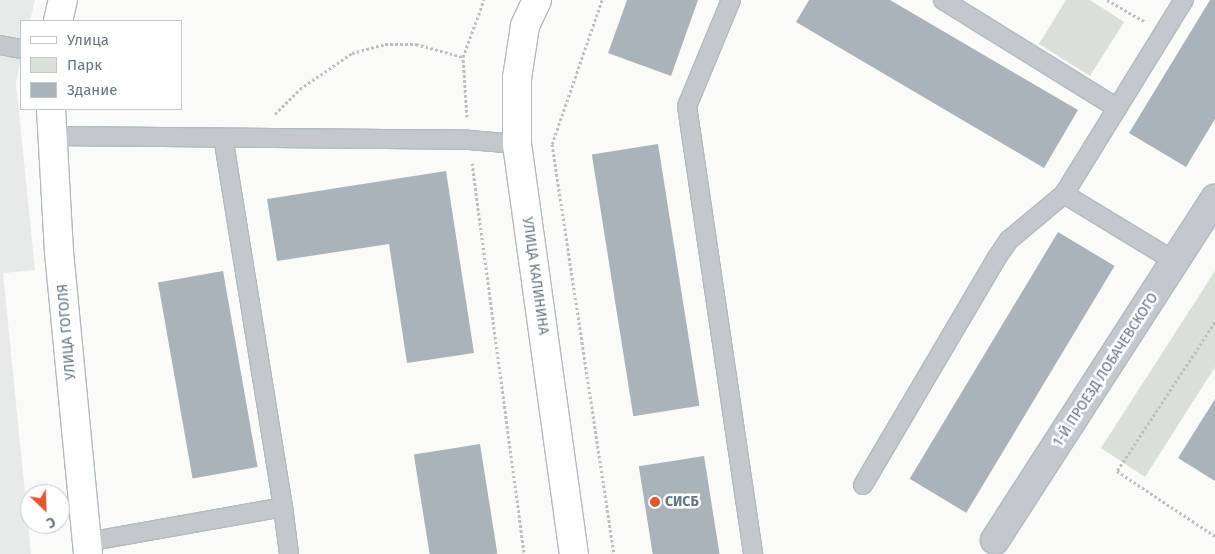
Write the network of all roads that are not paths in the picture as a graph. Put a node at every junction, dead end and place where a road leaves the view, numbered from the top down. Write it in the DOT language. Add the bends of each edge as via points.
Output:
graph roads {
  1 [pos="64,0"];
  2 [pos="536,0"];
  3 [pos="731,0"];
  4 [pos="943,0"];
  5 [pos="1184,0"];
  6 [pos="58,20"];
  7 [pos="0,45"];
  8 [pos="20,50"];
  9 [pos="1117,108"];
  10 [pos="51,110"];
  11 [pos="51,136"];
  12 [pos="223,138"];
  13 [pos="517,144"];
  14 [pos="1064,194"];
  15 [pos="1215,199"];
  16 [pos="1176,262"];
  17 [pos="863,485"];
  18 [pos="283,507"];
  19 [pos="992,547"];
  20 [pos="88,548"];
  21 [pos="289,554"];
  22 [pos="574,554"];
  23 [pos="753,554"];
  1 -- 6 [label="main road"];
  2 -- 13 [label="main road, УЛИЦА КАЛИНИНА" via="526,26 517,78"];
  3 -- 23 [label="lane" via="687,106"];
  4 -- 9 [label="lane"];
  5 -- 9 [label="lane"];
  7 -- 8 [label="lane"];
  9 -- 14 [label="lane"];
  10 -- 11 [label="main road, УЛИЦА ГОГОЛЯ"];
  11 -- 12 [label="lane"];
  11 -- 20 [label="main road, УЛИЦА ГОГОЛЯ"];
  12 -- 13 [label="lane" via="469,140"];
  12 -- 18 [label="lane"];
  13 -- 22 [label="main road, УЛИЦА КАЛИНИНА"];
  14 -- 16 [label="lane"];
  14 -- 17 [label="lane" via="1009,240"];
  15 -- 16 [label="street, 1-Й ПРОЕЗД ЛОБАЧЕВСКОГО"];
  16 -- 19 [label="street, 1-Й ПРОЕЗД ЛОБАЧЕВСКОГО"];
  18 -- 20 [label="lane"];
  18 -- 21 [label="lane"];
}
